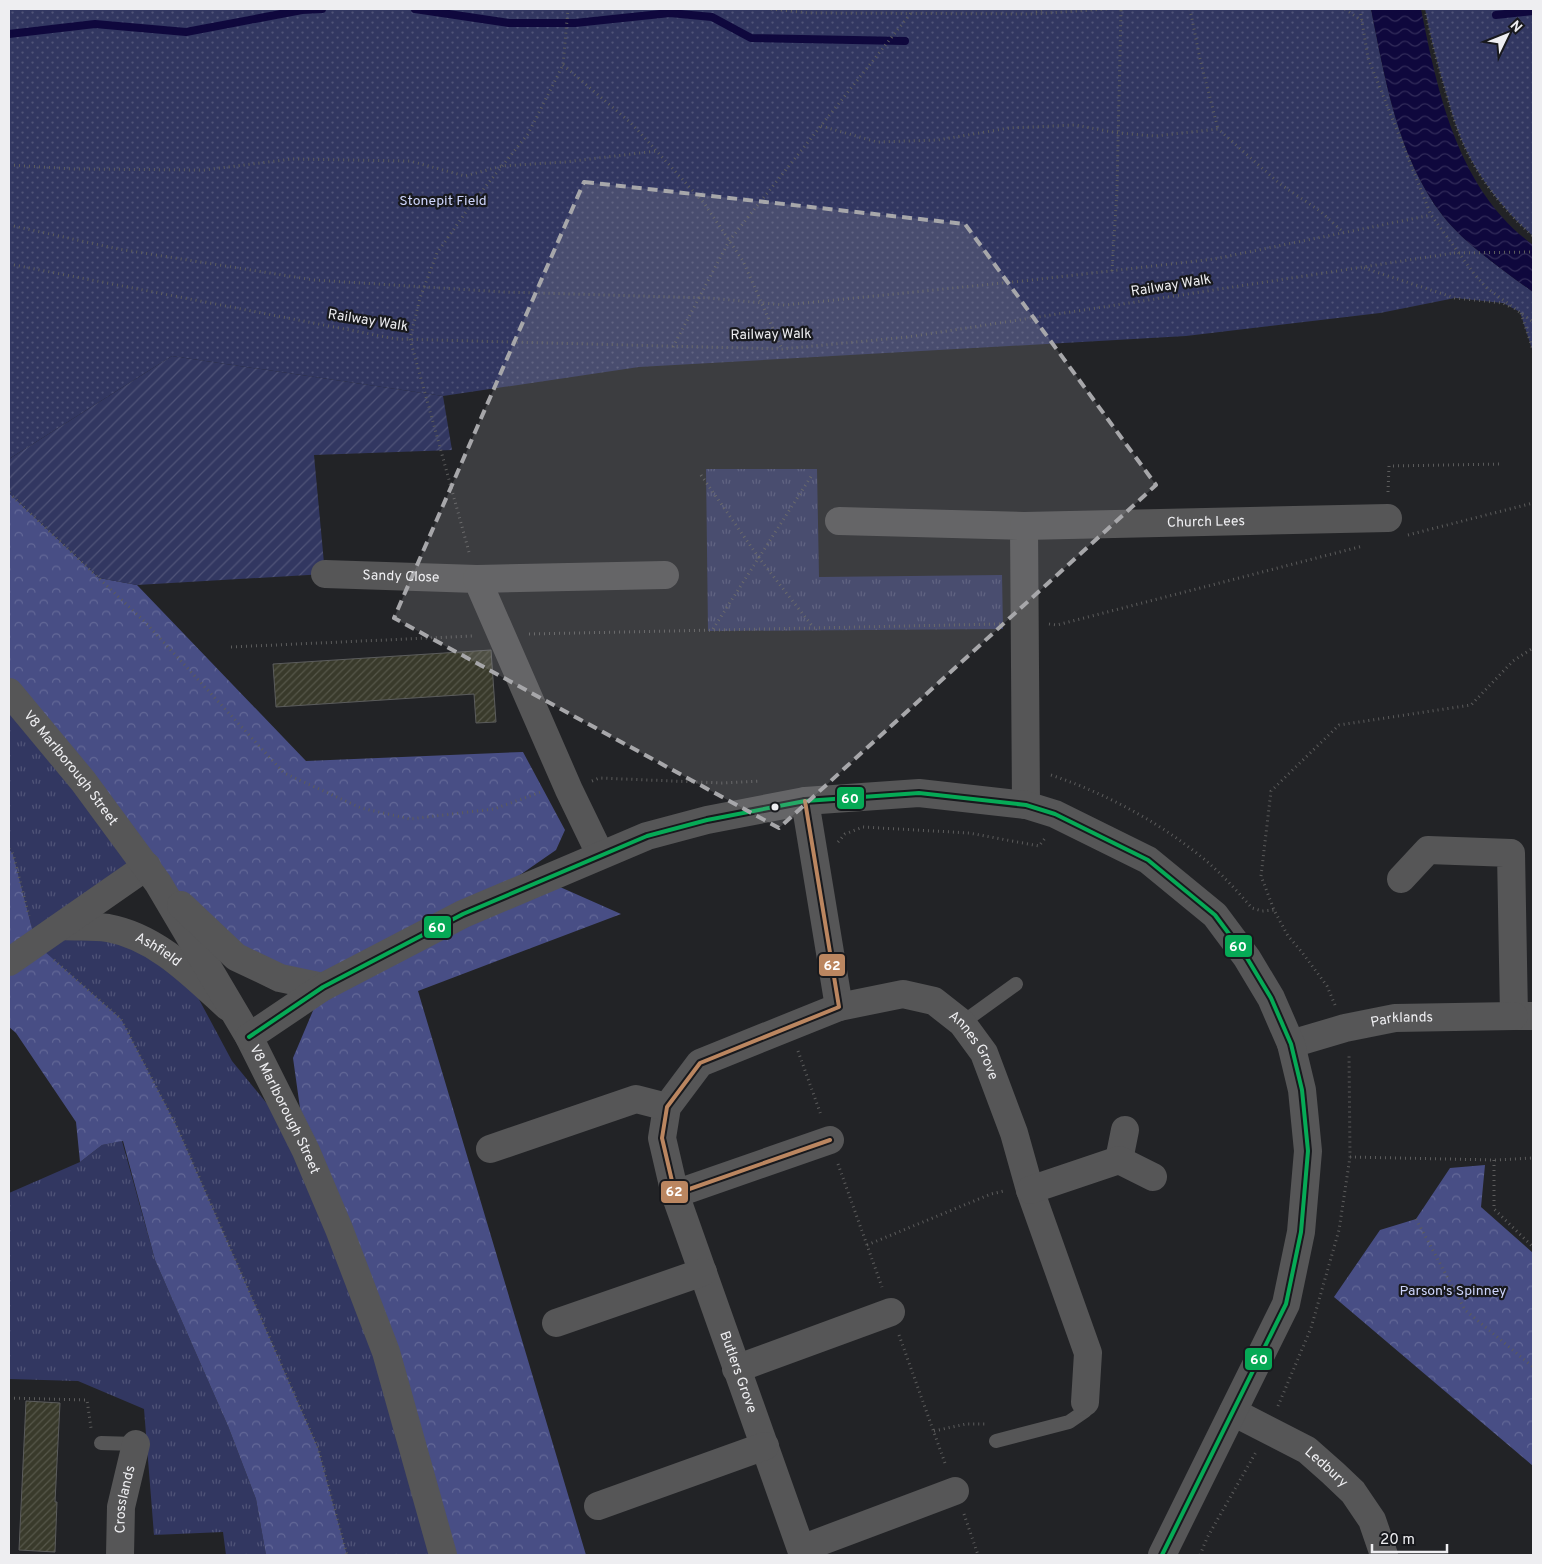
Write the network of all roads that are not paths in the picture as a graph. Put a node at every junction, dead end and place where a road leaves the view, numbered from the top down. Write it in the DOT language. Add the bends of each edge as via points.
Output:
graph roads {
  1 [pos="839,521"];
  2 [pos="1024,526"];
  3 [pos="1398,527"];
  4 [pos="325,574"];
  5 [pos="665,576"];
  6 [pos="477,579"];
  7 [pos="9,692"];
  8 [pos="805,801"];
  9 [pos="1026,805"];
  10 [pos="1522,853"];
  11 [pos="600,854"];
  12 [pos="153,875"];
  13 [pos="1401,878"];
  14 [pos="62,926"];
  15 [pos="9,962"];
  16 [pos="1016,984"];
  17 [pos="323,987"];
  18 [pos="839,1007"];
  19 [pos="235,1014"];
  20 [pos="1524,1016"];
  21 [pos="962,1023"];
  22 [pos="249,1037"];
  23 [pos="1291,1044"];
  24 [pos="668,1107"];
  25 [pos="1125,1130"];
  26 [pos="830,1140"];
  27 [pos="490,1149"];
  28 [pos="1119,1160"];
  29 [pos="1153,1177"];
  30 [pos="1029,1187"];
  31 [pos="675,1194"];
  32 [pos="703,1272"];
  33 [pos="891,1312"];
  34 [pos="556,1323"];
  35 [pos="736,1369"];
  36 [pos="1085,1402"];
  37 [pos="1233,1412"];
  38 [pos="996,1441"];
  39 [pos="101,1442"];
  40 [pos="136,1444"];
  41 [pos="765,1446"];
  42 [pos="955,1490"];
  43 [pos="598,1506"];
  44 [pos="802,1552"];
  45 [pos="120,1555"];
  46 [pos="443,1555"];
  47 [pos="1162,1555"];
  48 [pos="1384,1555"];
  1 -- 2 [label="street, Church Lees"];
  2 -- 3 [label="street, Church Lees"];
  2 -- 9 [label="street"];
  4 -- 6 [label="street, Sandy Close"];
  5 -- 6 [label="street, Sandy Close"];
  6 -- 11 [label="street"];
  7 -- 12 [label="street, V8 Marlborough Street" via="83,781"];
  8 -- 9 [label="street" via="919,793"];
  8 -- 11 [label="street" via="707,820 646,836"];
  8 -- 18 [label="street"];
  9 -- 23 [label="street" via="1055,814 1148,860 1215,915 1248,958 1271,998"];
  10 -- 13 [label="street, Parklands" via="1428,850"];
  10 -- 20 [label="street, Parklands"];
  11 -- 17 [label="street" via="463,914"];
  12 -- 14 [label="street"];
  12 -- 17 [label="street" via="236,957 280,978"];
  12 -- 19 [label="street, V8 Marlborough Street"];
  14 -- 15 [label="street"];
  14 -- 19 [label="street, Ashfield" via="108,928 143,940 178,962"];
  16 -- 21 [label="lane"];
  17 -- 22 [label="street"];
  18 -- 21 [label="street, Annes Grove" via="902,994 934,1000"];
  18 -- 24 [label="street, Butlers Grove" via="700,1063"];
  19 -- 22 [label="street, V8 Marlborough Street"];
  20 -- 23 [label="street, Parklands" via="1395,1018 1344,1028"];
  21 -- 30 [label="street, Annes Grove" via="984,1053 1014,1133"];
  22 -- 46 [label="street, V8 Marlborough Street" via="306,1151 386,1352"];
  23 -- 37 [label="street" via="1302,1090 1308,1151 1301,1232 1286,1304"];
  24 -- 27 [label="street" via="636,1099"];
  24 -- 31 [label="street, Butlers Grove" via="662,1138"];
  25 -- 28 [label="street"];
  26 -- 31 [label="street"];
  28 -- 29 [label="street"];
  28 -- 30 [label="street"];
  30 -- 36 [label="street, Annes Grove" via="1088,1353"];
  31 -- 32 [label="street, Butlers Grove"];
  32 -- 34 [label="street"];
  32 -- 35 [label="street, Butlers Grove"];
  33 -- 35 [label="street"];
  35 -- 41 [label="street, Butlers Grove"];
  36 -- 38 [label="lane" via="1086,1411 1068,1422"];
  37 -- 47 [label="street"];
  37 -- 48 [label="street, Ledbury" via="1307,1450 1347,1486 1372,1520"];
  39 -- 40 [label="lane"];
  40 -- 45 [label="street, Crosslands" via="122,1507"];
  41 -- 43 [label="street"];
  41 -- 44 [label="street, Butlers Grove"];
  42 -- 44 [label="street, Butlers Grove"];
}
